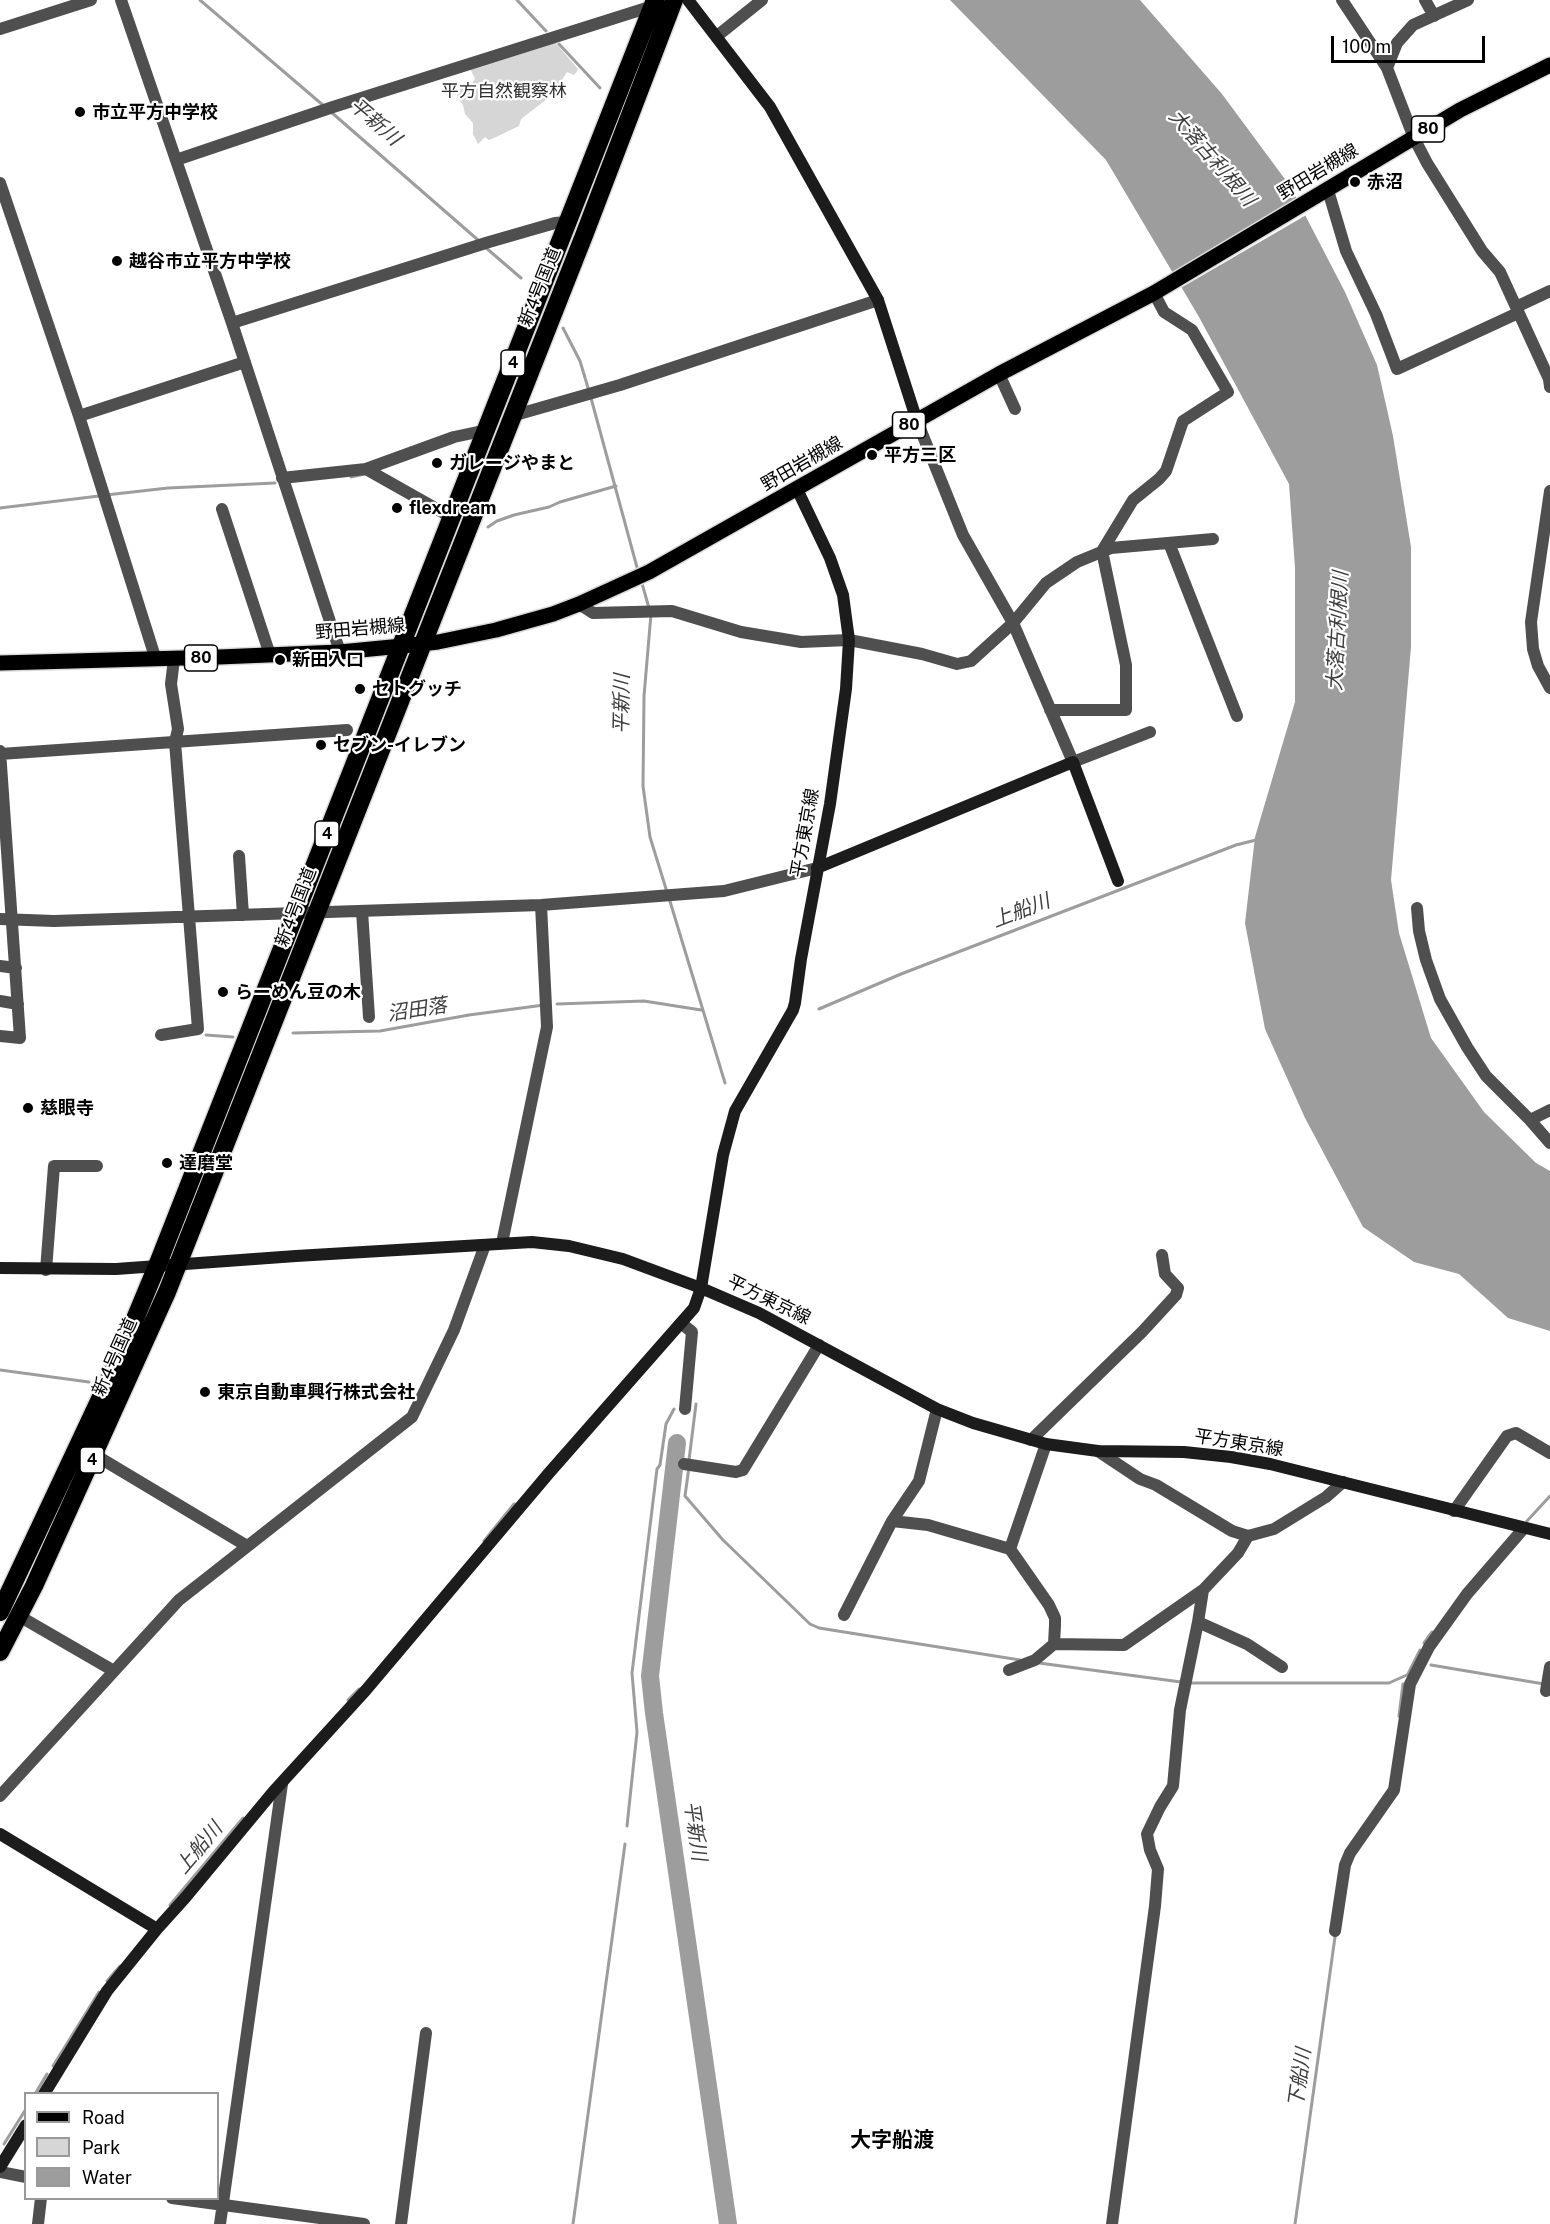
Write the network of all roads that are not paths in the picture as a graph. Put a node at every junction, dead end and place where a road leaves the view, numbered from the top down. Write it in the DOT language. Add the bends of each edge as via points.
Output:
graph roads {
  1 [pos="55,0"];
  2 [pos="91,0"];
  3 [pos="121,0"];
  4 [pos="674,0"];
  5 [pos="688,0"];
  6 [pos="762,0"];
  7 [pos="1342,0"];
  8 [pos="1425,0"];
  9 [pos="1468,0"];
  10 [pos="654,3"];
  11 [pos="65,9"];
  12 [pos="1434,16"];
  13 [pos="0,29"];
  14 [pos="717,36"];
  15 [pos="1550,65"];
  16 [pos="1387,69"];
  17 [pos="1414,138"];
  18 [pos="176,159"];
  19 [pos="0,183"];
  20 [pos="1326,190"];
  21 [pos="567,222"];
  22 [pos="1550,291"];
  23 [pos="1154,293"];
  24 [pos="878,300"];
  25 [pos="1517,310"];
  26 [pos="232,323"];
  27 [pos="245,362"];
  28 [pos="999,374"];
  29 [pos="1550,387"];
  30 [pos="1015,410"];
  31 [pos="79,416"];
  32 [pos="512,416"];
  33 [pos="917,421"];
  34 [pos="487,430"];
  35 [pos="366,469"];
  36 [pos="282,478"];
  37 [pos="797,489"];
  38 [pos="1550,491"];
  39 [pos="222,509"];
  40 [pos="452,517"];
  41 [pos="1213,539"];
  42 [pos="1169,543"];
  43 [pos="1102,551"];
  44 [pos="579,604"];
  45 [pos="1013,623"];
  46 [pos="849,640"];
  47 [pos="423,644"];
  48 [pos="402,646"];
  49 [pos="340,652"];
  50 [pos="270,655"];
  51 [pos="174,659"];
  52 [pos="156,660"];
  53 [pos="0,663"];
  54 [pos="1550,688"];
  55 [pos="1050,710"];
  56 [pos="1237,716"];
  57 [pos="347,730"];
  58 [pos="1150,732"];
  59 [pos="176,742"];
  60 [pos="0,753"];
  61 [pos="1073,762"];
  62 [pos="239,855"];
  63 [pos="817,868"];
  64 [pos="1118,881"];
  65 [pos="541,905"];
  66 [pos="1417,908"];
  67 [pos="362,911"];
  68 [pos="317,912"];
  69 [pos="297,913"];
  70 [pos="243,915"];
  71 [pos="190,916"];
  72 [pos="6,920"];
  73 [pos="0,966"];
  74 [pos="16,968"];
  75 [pos="0,1001"];
  76 [pos="18,1004"];
  77 [pos="369,1017"];
  78 [pos="161,1035"];
  79 [pos="0,1036"];
  80 [pos="1550,1110"];
  81 [pos="1530,1120"];
  82 [pos="1550,1143"];
  83 [pos="97,1167"];
  84 [pos="502,1243"];
  85 [pos="485,1245"];
  86 [pos="1162,1255"];
  87 [pos="178,1264"];
  88 [pos="157,1266"];
  89 [pos="1,1269"];
  90 [pos="46,1270"];
  91 [pos="701,1288"];
  92 [pos="681,1323"];
  93 [pos="819,1345"];
  94 [pos="685,1409"];
  95 [pos="937,1409"];
  96 [pos="1031,1440"];
  97 [pos="1046,1444"];
  98 [pos="1098,1451"];
  99 [pos="1550,1454"];
  100 [pos="94,1455"];
  101 [pos="684,1464"];
  102 [pos="1343,1482"];
  103 [pos="1454,1511"];
  104 [pos="892,1521"];
  105 [pos="1524,1528"];
  106 [pos="1550,1534"];
  107 [pos="1248,1536"];
  108 [pos="247,1546"];
  109 [pos="1010,1549"];
  110 [pos="1203,1590"];
  111 [pos="0,1612"];
  112 [pos="844,1615"];
  113 [pos="19,1616"];
  114 [pos="1198,1622"];
  115 [pos="1054,1644"];
  116 [pos="0,1652"];
  117 [pos="1282,1667"];
  118 [pos="1550,1667"];
  119 [pos="1009,1670"];
  120 [pos="114,1671"];
  121 [pos="1546,1691"];
  122 [pos="282,1784"];
  123 [pos="0,1796"];
  124 [pos="0,1834"];
  125 [pos="152,1926"];
  126 [pos="1335,1931"];
  127 [pos="426,2033"];
  128 [pos="45,2092"];
  129 [pos="24,2128"];
  130 [pos="0,2167"];
  131 [pos="0,2172"];
  132 [pos="24,2177"];
  133 [pos="41,2200"];
  134 [pos="179,2200"];
  135 [pos="223,2206"];
  136 [pos="38,2224"];
  137 [pos="220,2224"];
  138 [pos="364,2224"];
  139 [pos="401,2224"];
  140 [pos="1112,2224"];
  1 -- 11 [label="street"];
  2 -- 11 [label="street"];
  3 -- 18 [label="street"];
  4 -- 32 [label="highway, 新4号国道 / 4"];
  5 -- 14 [label="street"];
  6 -- 14 [label="street"];
  7 -- 16 [label="street"];
  8 -- 12 [label="street"];
  9 -- 12 [label="street"];
  10 -- 18 [label="street"];
  10 -- 21 [label="highway, 新4号国道 / 4"];
  11 -- 13 [label="street"];
  12 -- 16 [label="street" via="1413,26 1397,43"];
  14 -- 24 [label="street" via="770,107"];
  15 -- 17 [label="main road, 野田岩槻線 / 80"];
  16 -- 17 [label="street"];
  17 -- 20 [label="main road, 野田岩槻線 / 80"];
  17 -- 25 [label="street" via="1482,251 1500,272"];
  18 -- 26 [label="street"];
  19 -- 31 [label="street"];
  20 -- 23 [label="main road, 野田岩槻線 / 80"];
  20 -- 25 [label="street" via="1346,251 1397,369"];
  21 -- 26 [label="street" via="474,246"];
  21 -- 34 [label="highway, 新4号国道 / 4"];
  22 -- 25 [label="street"];
  23 -- 28 [label="main road, 野田岩槻線 / 80"];
  23 -- 43 [label="street" via="1164,312 1192,330 1228,392 1183,421 1166,471 1133,501"];
  24 -- 32 [label="street" via="620,385"];
  24 -- 33 [label="street"];
  25 -- 29 [label="street"];
  26 -- 27 [label="street"];
  27 -- 31 [label="street"];
  27 -- 36 [label="street"];
  28 -- 30 [label="street"];
  28 -- 33 [label="main road, 野田岩槻線 / 80"];
  31 -- 52 [label="street"];
  32 -- 47 [label="highway, 新4号国道 / 4"];
  33 -- 37 [label="main road, 野田岩槻線 / 80"];
  33 -- 45 [label="street" via="963,535"];
  34 -- 35 [label="street" via="454,437"];
  34 -- 40 [label="highway, 新4号国道 / 4"];
  35 -- 36 [label="street"];
  35 -- 40 [label="street"];
  36 -- 49 [label="street"];
  37 -- 44 [label="main road, 野田岩槻線 / 80" via="639,577"];
  37 -- 46 [label="street, 平方東京線" via="843,595"];
  38 -- 54 [label="street" via="1531,622 1533,649"];
  39 -- 50 [label="street"];
  40 -- 48 [label="highway, 新4号国道 / 4"];
  41 -- 42 [label="street"];
  42 -- 43 [label="street"];
  42 -- 56 [label="street"];
  43 -- 45 [label="street" via="1046,583"];
  43 -- 55 [label="street" via="1126,665 1126,710"];
  44 -- 46 [label="street" via="593,613 672,611 771,638 801,642"];
  44 -- 47 [label="main road, 野田岩槻線 / 80" via="496,630"];
  45 -- 46 [label="street" via="971,661 957,664"];
  45 -- 55 [label="street"];
  46 -- 63 [label="street, 平方東京線" via="843,712"];
  47 -- 48 [label="main road, 野田岩槻線 / 80"];
  47 -- 68 [label="highway, 新4号国道 / 4"];
  48 -- 49 [label="main road, 野田岩槻線 / 80"];
  48 -- 69 [label="highway, 新4号国道 / 4"];
  49 -- 50 [label="main road, 野田岩槻線 / 80"];
  50 -- 51 [label="main road, 野田岩槻線 / 80"];
  51 -- 52 [label="main road, 野田岩槻線 / 80"];
  51 -- 59 [label="street" via="171,684 178,729"];
  52 -- 53 [label="main road, 野田岩槻線 / 80"];
  55 -- 61 [label="street"];
  57 -- 59 [label="street"];
  58 -- 61 [label="street"];
  59 -- 60 [label="street"];
  59 -- 71 [label="street"];
  60 -- 72 [label="street"];
  61 -- 63 [label="street"];
  61 -- 64 [label="street"];
  62 -- 70 [label="street"];
  63 -- 65 [label="street" via="724,891"];
  63 -- 91 [label="street, 平方東京線" via="793,1010 735,1111 723,1155"];
  65 -- 67 [label="street"];
  65 -- 84 [label="street" via="547,1027"];
  66 -- 81 [label="street" via="1426,960 1448,1016 1486,1076"];
  67 -- 68 [label="street"];
  67 -- 77 [label="street"];
  68 -- 69 [label="street"];
  68 -- 87 [label="highway, 新4号国道 / 4"];
  69 -- 70 [label="street"];
  69 -- 88 [label="highway, 新4号国道 / 4"];
  70 -- 71 [label="street"];
  71 -- 72 [label="street"];
  71 -- 78 [label="street" via="198,1029"];
  72 -- 74 [label="street"];
  73 -- 74 [label="street"];
  74 -- 76 [label="street"];
  75 -- 76 [label="street"];
  76 -- 79 [label="street" via="20,1038"];
  80 -- 81 [label="street"];
  81 -- 82 [label="street"];
  83 -- 90 [label="street" via="54,1166"];
  84 -- 85 [label="street"];
  84 -- 91 [label="street" via="569,1246 623,1259"];
  85 -- 87 [label="street"];
  85 -- 108 [label="street" via="454,1330 412,1417"];
  86 -- 96 [label="street" via="1165,1274 1178,1288 1176,1295"];
  87 -- 88 [label="street"];
  87 -- 100 [label="highway, 新4号国道 / 4"];
  88 -- 90 [label="street"];
  88 -- 111 [label="highway, 新4号国道 / 4" via="115,1367"];
  89 -- 90 [label="street"];
  91 -- 92 [label="street" via="694,1308"];
  91 -- 93 [label="street, 平方東京線"];
  92 -- 94 [label="street" via="692,1332"];
  92 -- 122 [label="street"];
  93 -- 95 [label="street, 平方東京線"];
  93 -- 101 [label="street" via="743,1470"];
  95 -- 96 [label="street, 平方東京線"];
  95 -- 104 [label="street" via="919,1480"];
  96 -- 97 [label="street, 平方東京線"];
  97 -- 98 [label="street, 平方東京線"];
  97 -- 109 [label="street"];
  98 -- 102 [label="street, 平方東京線" via="1231,1457"];
  98 -- 107 [label="street" via="1133,1475 1232,1531"];
  99 -- 103 [label="street" via="1516,1433 1507,1436"];
  100 -- 108 [label="street"];
  100 -- 113 [label="highway, 新4号国道 / 4"];
  102 -- 103 [label="street, 平方東京線"];
  102 -- 107 [label="street" via="1274,1529"];
  103 -- 105 [label="street, 平方東京線"];
  104 -- 109 [label="street" via="928,1525"];
  104 -- 112 [label="street"];
  105 -- 106 [label="street, 平方東京線"];
  105 -- 126 [label="street" via="1467,1594 1429,1647 1410,1684 1394,1790 1350,1853"];
  107 -- 110 [label="street" via="1238,1553"];
  108 -- 120 [label="street" via="179,1600"];
  109 -- 115 [label="street" via="1049,1605 1055,1618"];
  110 -- 114 [label="street"];
  110 -- 115 [label="street" via="1124,1645"];
  113 -- 116 [label="highway, 新4号国道 / 4"];
  113 -- 120 [label="street"];
  114 -- 117 [label="street" via="1247,1644"];
  114 -- 140 [label="street" via="1180,1710 1173,1786 1147,1834 1158,1869 1155,1906"];
  115 -- 119 [label="street" via="1035,1660"];
  118 -- 121 [label="street"];
  120 -- 123 [label="street"];
  122 -- 125 [label="street"];
  122 -- 135 [label="street"];
  124 -- 125 [label="street"];
  125 -- 128 [label="street"];
  127 -- 139 [label="street"];
  129 -- 130 [label="street"];
  131 -- 132 [label="street"];
  133 -- 136 [label="street"];
  134 -- 135 [label="street"];
  135 -- 137 [label="street"];
  135 -- 138 [label="street"];
}
